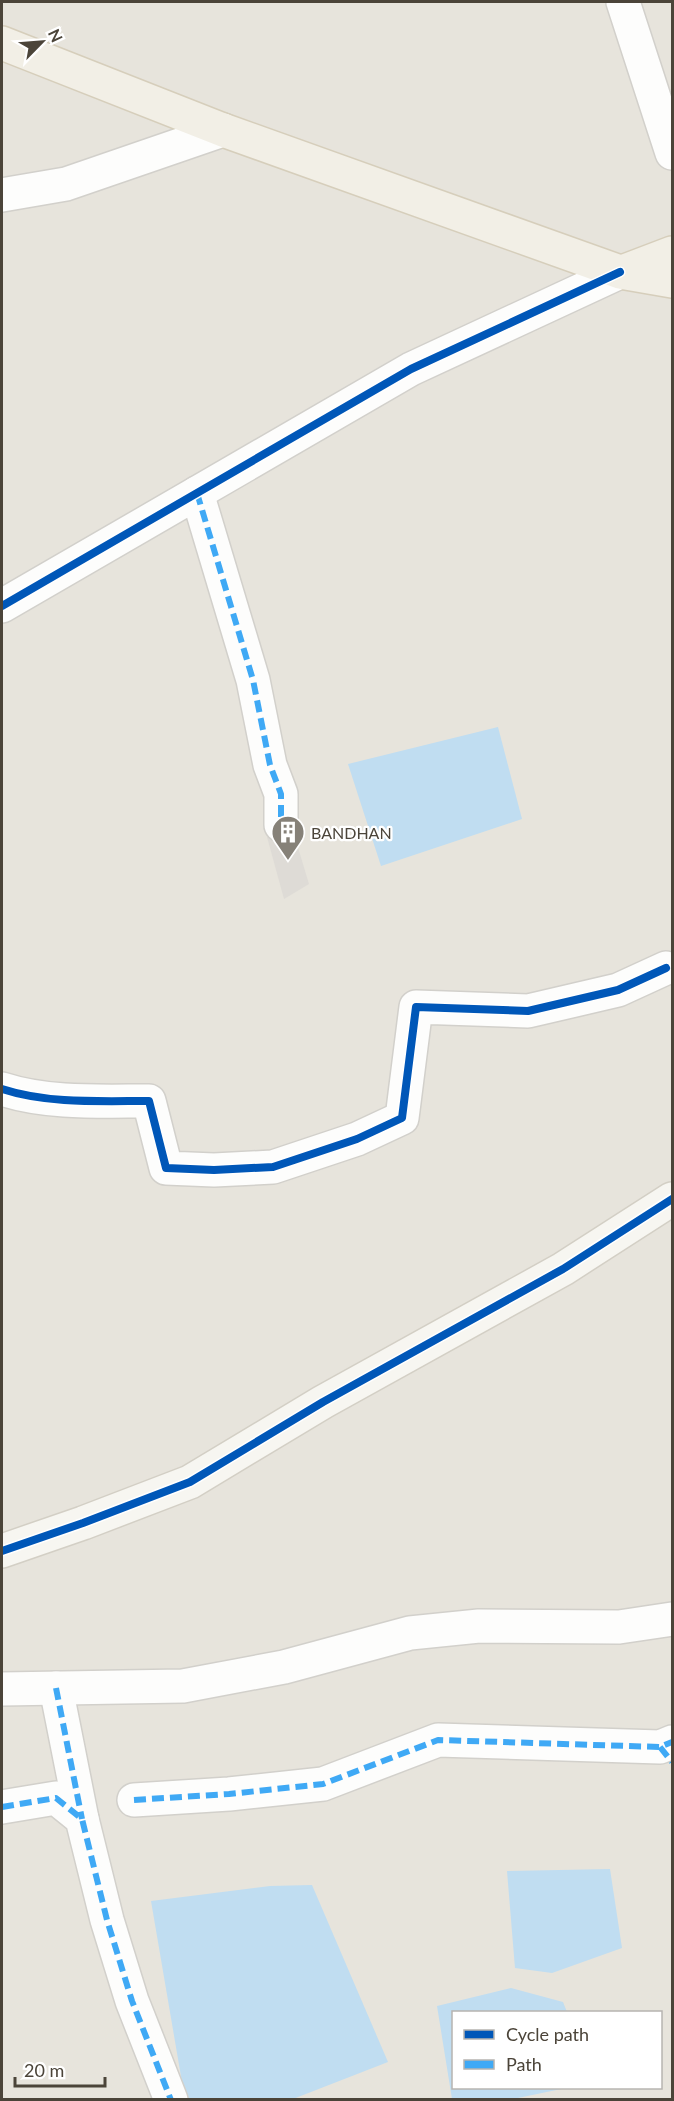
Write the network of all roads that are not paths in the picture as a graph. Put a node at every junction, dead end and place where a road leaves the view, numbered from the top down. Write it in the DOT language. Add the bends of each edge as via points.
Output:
graph roads {
  1 [pos="623,2"];
  2 [pos="2,43"];
  3 [pos="224,130"];
  4 [pos="672,153"];
  5 [pos="2,195"];
  6 [pos="672,253"];
  7 [pos="621,272"];
  8 [pos="672,281"];
  9 [pos="197,493"];
  10 [pos="2,606"];
  11 [pos="281,825"];
  12 [pos="666,968"];
  13 [pos="2,1089"];
  14 [pos="672,1199"];
  15 [pos="2,1551"];
  16 [pos="672,1619"];
  17 [pos="56,1688"];
  18 [pos="2,1689"];
  19 [pos="668,1750"];
  20 [pos="134,1800"];
  21 [pos="2,1807"];
  22 [pos="82,1819"];
  23 [pos="171,2100"];
  1 -- 4 [label="street"];
  2 -- 3 [label="main road"];
  3 -- 5 [label="street" via="66,184"];
  3 -- 7 [label="main road"];
  6 -- 7 [label="main road"];
  7 -- 8 [label="main road"];
  7 -- 9 [label="street" via="411,369"];
  9 -- 10 [label="street"];
  9 -- 11 [label="street" via="253,680 270,765 281,794"];
  12 -- 13 [label="street" via="618,990 528,1011 416,1007 402,1118 357,1139 273,1167 166,1168 149,1101 19,1095"];
  14 -- 15 [label="street" via="563,1269 323,1402 190,1482"];
  16 -- 17 [label="street" via="619,1627 479,1626 410,1633 284,1667 183,1686"];
  17 -- 18 [label="street"];
  17 -- 22 [label="street"];
  19 -- 20 [label="street" via="438,1740 323,1784"];
  21 -- 22 [label="street" via="56,1798"];
  22 -- 23 [label="street" via="132,2001"];
}
